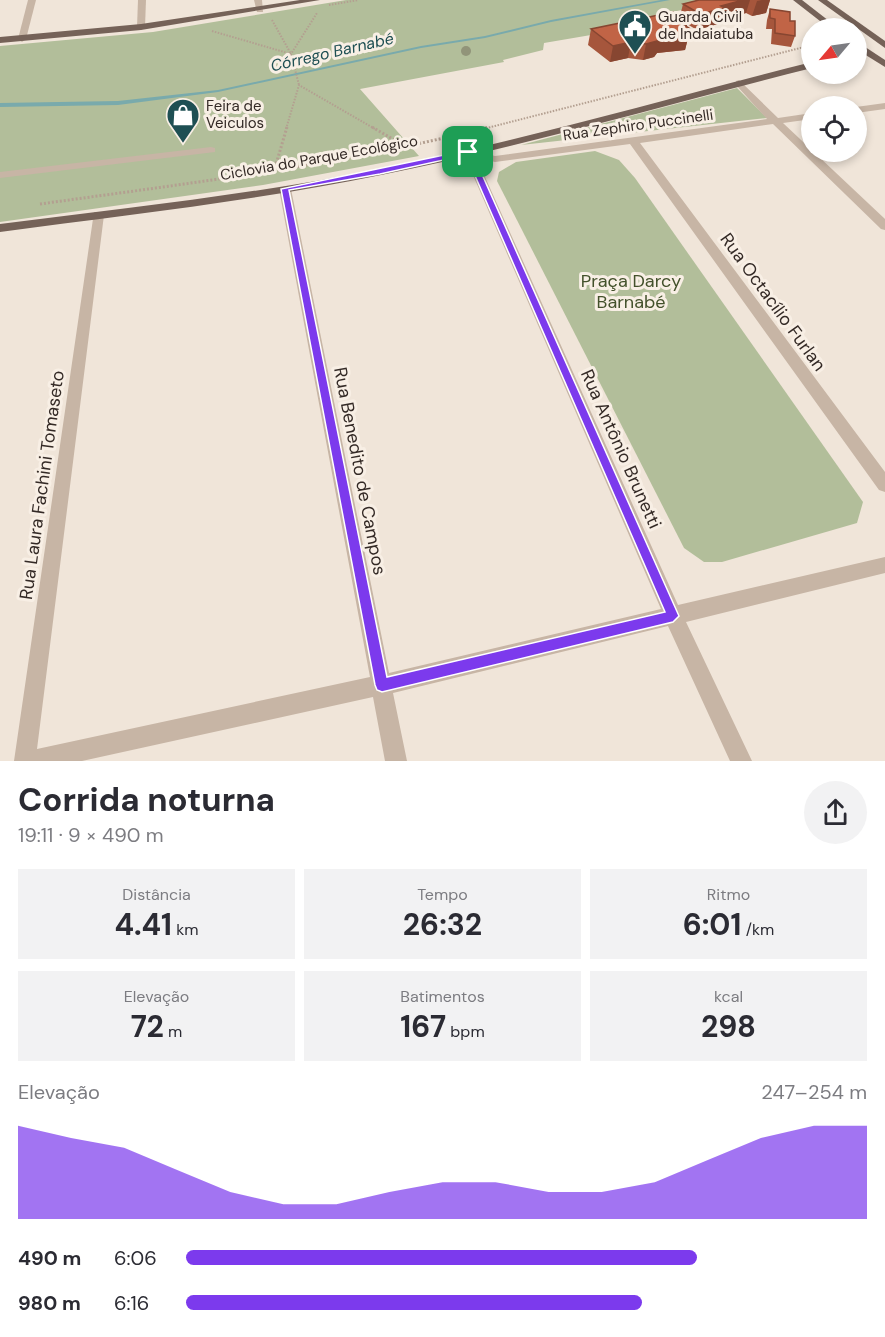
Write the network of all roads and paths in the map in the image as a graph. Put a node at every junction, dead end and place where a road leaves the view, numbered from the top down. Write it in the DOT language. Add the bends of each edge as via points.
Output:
graph roads {
  1 [pos="32,0"];
  2 [pos="142,0"];
  3 [pos="796,0"];
  4 [pos="822,0"];
  5 [pos="318,4"];
  6 [pos="259,5"];
  7 [pos="269,16"];
  8 [pos="820,18"];
  9 [pos="141,27"];
  10 [pos="202,28"];
  11 [pos="22,39"];
  12 [pos="0,40"];
  13 [pos="885,45"];
  14 [pos="801,48"];
  15 [pos="867,50"];
  16 [pos="291,54"];
  17 [pos="867,55"];
  18 [pos="885,64"];
  19 [pos="801,67"];
  20 [pos="739,82"];
  21 [pos="299,85"];
  22 [pos="885,106"];
  23 [pos="867,108"];
  24 [pos="801,117"];
  25 [pos="775,121"];
  26 [pos="633,141"];
  27 [pos="408,148"];
  28 [pos="211,150"];
  29 [pos="468,152"];
  30 [pos="274,171"];
  31 [pos="0,175"];
  32 [pos="285,189"];
  33 [pos="34,205"];
  34 [pos="98,215"];
  35 [pos="885,226"];
  36 [pos="0,228"];
  37 [pos="885,485"];
  38 [pos="885,565"];
  39 [pos="673,616"];
  40 [pos="382,685"];
  41 [pos="25,761"];
  42 [pos="32,761"];
  43 [pos="396,761"];
  44 [pos="741,761"];
  1 -- 11 [label="street"];
  2 -- 9 [label="street"];
  3 -- 8 [label="main road"];
  4 -- 13 [label="main road"];
  5 -- 6 [label="main road"];
  5 -- 16 [label="path"];
  6 -- 9 [label="main road"];
  7 -- 16 [label="path"];
  9 -- 11 [label="main road"];
  10 -- 16 [label="path"];
  11 -- 12 [label="main road"];
  13 -- 15 [label="main road"];
  14 -- 27 [label="path"];
  16 -- 21 [label="path"];
  17 -- 18 [label="main road"];
  19 -- 20 [label="main road"];
  20 -- 25 [label="street"];
  20 -- 29 [label="main road"];
  21 -- 27 [label="path"];
  21 -- 30 [label="path"];
  22 -- 23 [label="street"];
  24 -- 25 [label="street, Rua Zephiro Puccinelli"];
  25 -- 26 [label="street, Rua Zephiro Puccinelli"];
  25 -- 35 [label="street"];
  26 -- 29 [label="street, Rua Zephiro Puccinelli" via="495,159"];
  26 -- 37 [label="street, Rua Octacílio Furlan"];
  27 -- 30 [label="path"];
  28 -- 31 [label="street"];
  29 -- 32 [label="main road"];
  29 -- 39 [label="street, Rua Antônio Brunetti"];
  30 -- 33 [label="path"];
  32 -- 34 [label="main road"];
  32 -- 40 [label="street, Rua Benedito de Campos"];
  34 -- 36 [label="main road"];
  34 -- 41 [label="street, Rua Laura Fachini Tomaseto"];
  38 -- 39 [label="street"];
  39 -- 40 [label="street"];
  39 -- 44 [label="street, Rua Antônio Brunetti"];
  40 -- 42 [label="street"];
  40 -- 43 [label="street, Rua Benedito de Campos"];
}
